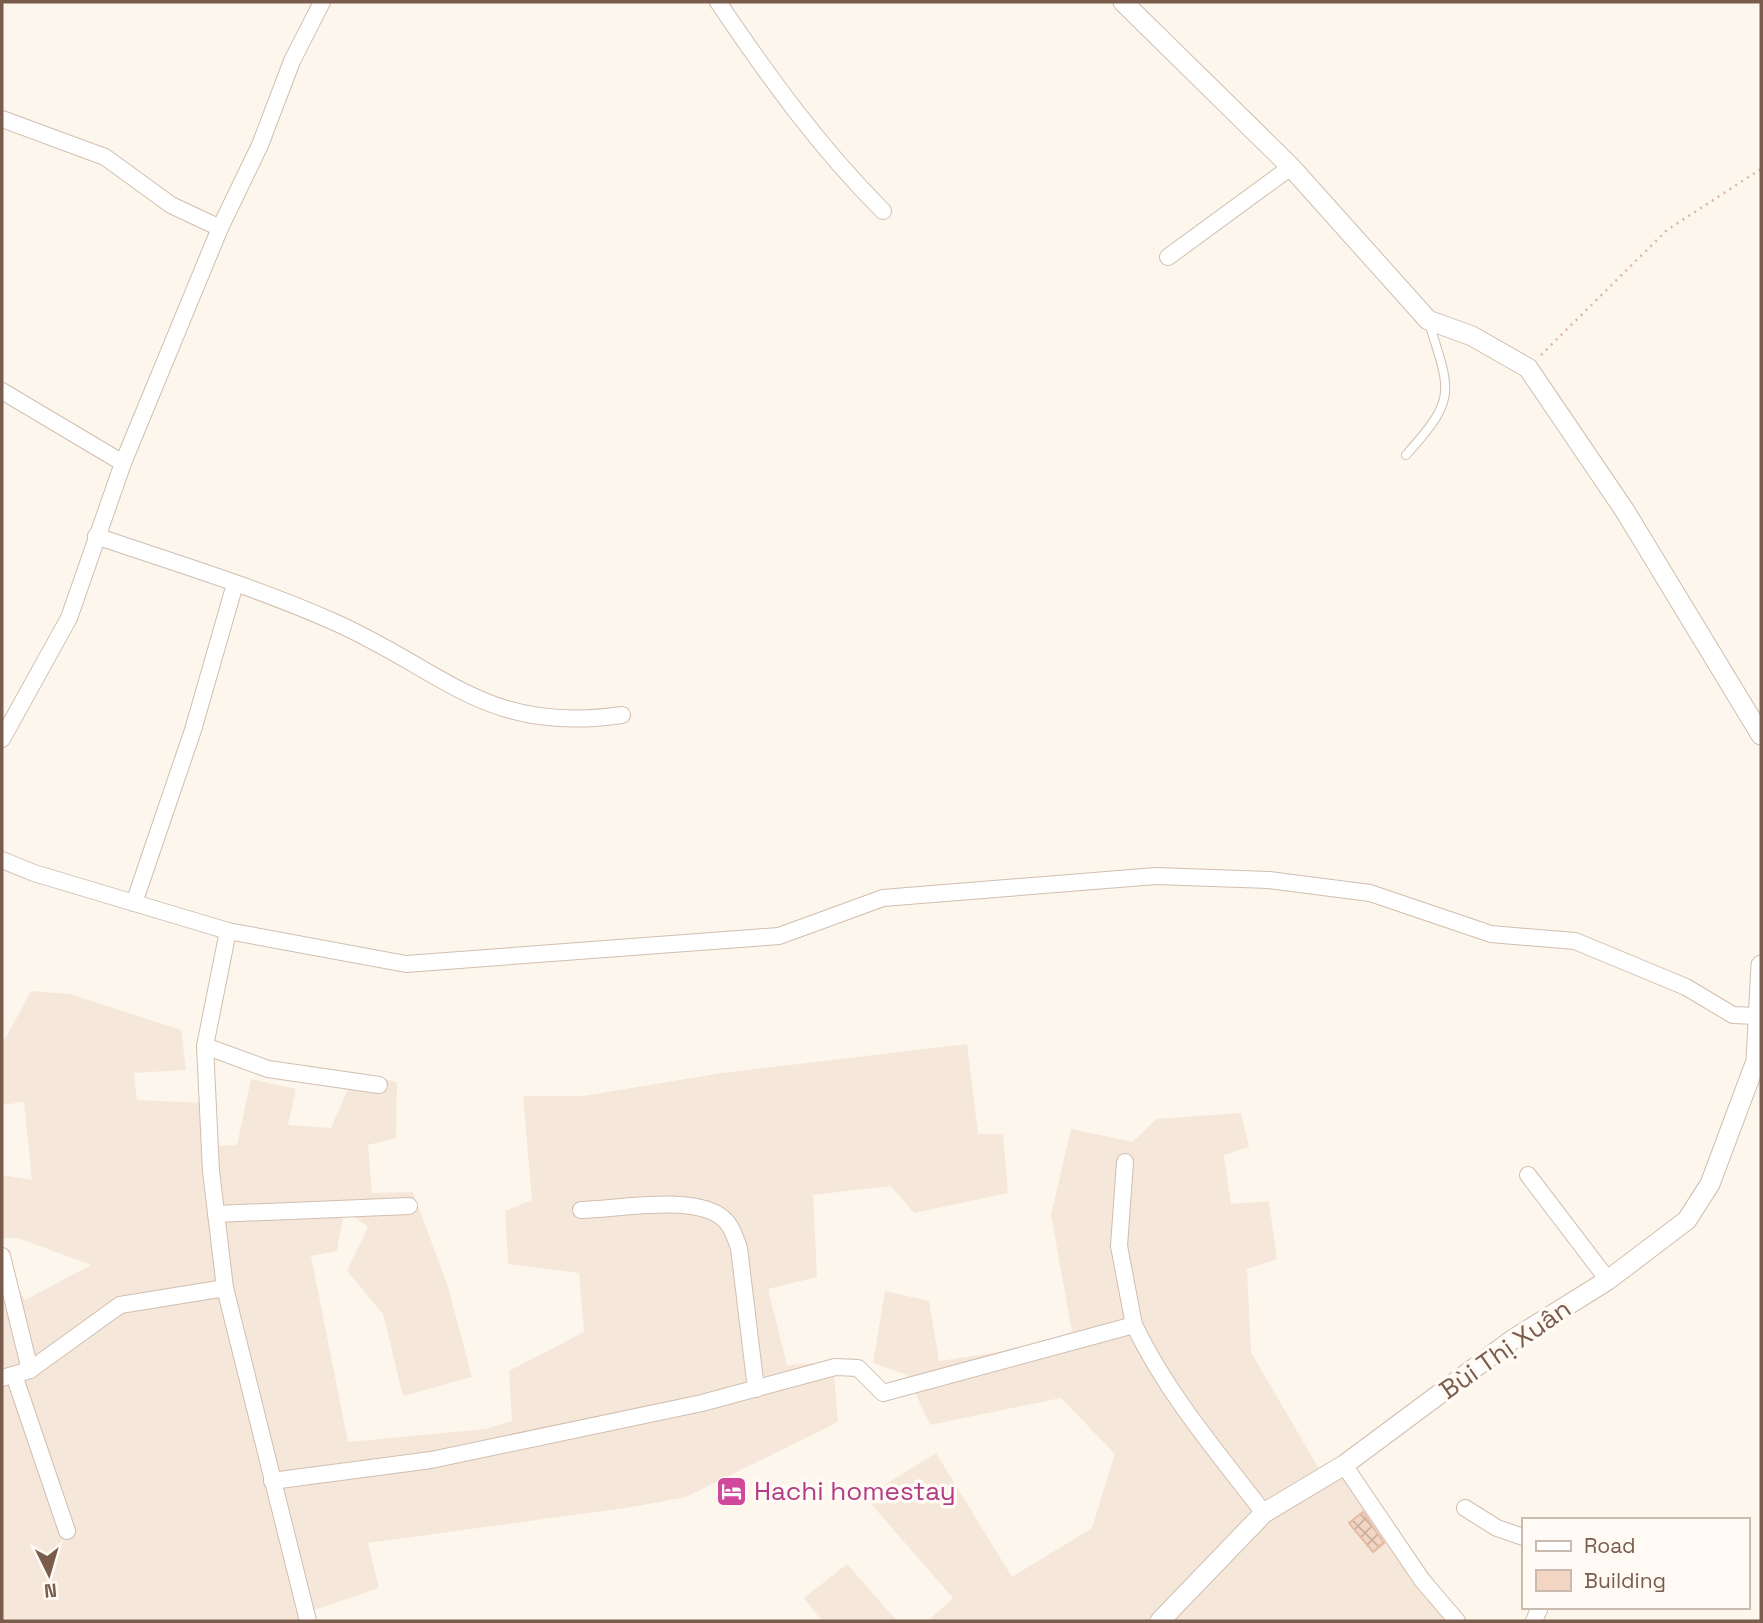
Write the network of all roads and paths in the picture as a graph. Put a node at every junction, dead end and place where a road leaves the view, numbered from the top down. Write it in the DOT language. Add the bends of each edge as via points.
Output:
graph roads {
  1 [pos="322,2"];
  2 [pos="718,2"];
  3 [pos="1123,2"];
  4 [pos="2,119"];
  5 [pos="1291,167"];
  6 [pos="1761,169"];
  7 [pos="883,211"];
  8 [pos="220,228"];
  9 [pos="1168,257"];
  10 [pos="1429,320"];
  11 [pos="1528,368"];
  12 [pos="4,396"];
  13 [pos="1406,455"];
  14 [pos="123,463"];
  15 [pos="96,536"];
  16 [pos="236,584"];
  17 [pos="622,716"];
  18 [pos="1761,735"];
  19 [pos="2,739"];
  20 [pos="2,860"];
  21 [pos="134,903"];
  22 [pos="228,931"];
  23 [pos="1761,965"];
  24 [pos="1757,1016"];
  25 [pos="205,1046"];
  26 [pos="379,1085"];
  27 [pos="1125,1162"];
  28 [pos="1528,1175"];
  29 [pos="409,1206"];
  30 [pos="581,1210"];
  31 [pos="216,1214"];
  32 [pos="2,1256"];
  33 [pos="1608,1280"];
  34 [pos="225,1287"];
  35 [pos="1135,1325"];
  36 [pos="30,1370"];
  37 [pos="8,1376"];
  38 [pos="756,1389"];
  39 [pos="1344,1465"];
  40 [pos="272,1481"];
  41 [pos="1465,1508"];
  42 [pos="1264,1513"];
  43 [pos="67,1531"];
  44 [pos="1522,1537"];
  45 [pos="308,1621"];
  46 [pos="1160,1621"];
  47 [pos="1457,1621"];
  1 -- 8 [label="street"];
  2 -- 7 [label="street" via="806,125"];
  3 -- 5 [label="street"];
  4 -- 8 [label="street" via="94,152 122,167 171,205"];
  5 -- 9 [label="street"];
  5 -- 10 [label="street"];
  6 -- 11 [label="path" via="1667,230"];
  8 -- 14 [label="street"];
  10 -- 11 [label="street" via="1483,341"];
  10 -- 13 [label="lane" via="1446,394 1441,413"];
  11 -- 18 [label="street" via="1625,511"];
  12 -- 14 [label="street"];
  14 -- 15 [label="street"];
  15 -- 16 [label="street"];
  15 -- 19 [label="street" via="69,618"];
  16 -- 17 [label="street" via="359,633 478,701 566,721"];
  16 -- 21 [label="street" via="193,730"];
  20 -- 21 [label="street"];
  21 -- 22 [label="street"];
  22 -- 24 [label="street" via="406,964 779,936 883,898 1156,876 1269,880 1370,893 1491,934 1575,942 1686,987 1733,1015"];
  22 -- 25 [label="street"];
  23 -- 24 [label="street, Bùi Thị Xuân"];
  24 -- 33 [label="street, Bùi Thị Xuân" via="1756,1061 1710,1184 1687,1220"];
  25 -- 26 [label="street" via="268,1069"];
  25 -- 31 [label="street"];
  27 -- 35 [label="street" via="1119,1246"];
  28 -- 33 [label="street"];
  29 -- 31 [label="street"];
  30 -- 38 [label="street" via="688,1205 721,1216 739,1248"];
  31 -- 34 [label="street"];
  32 -- 36 [label="street"];
  33 -- 39 [label="street, Bùi Thị Xuân" via="1512,1340"];
  34 -- 36 [label="street" via="120,1305"];
  34 -- 40 [label="street"];
  35 -- 38 [label="street" via="883,1393 858,1368 835,1367"];
  35 -- 42 [label="street" via="1177,1401"];
  36 -- 37 [label="street"];
  37 -- 43 [label="street"];
  38 -- 40 [label="street" via="431,1460"];
  39 -- 42 [label="street, Bùi Thị Xuân"];
  39 -- 47 [label="street" via="1422,1580"];
  40 -- 45 [label="street"];
  41 -- 44 [label="street"];
  42 -- 46 [label="street, Bùi Thị Xuân"];
}
